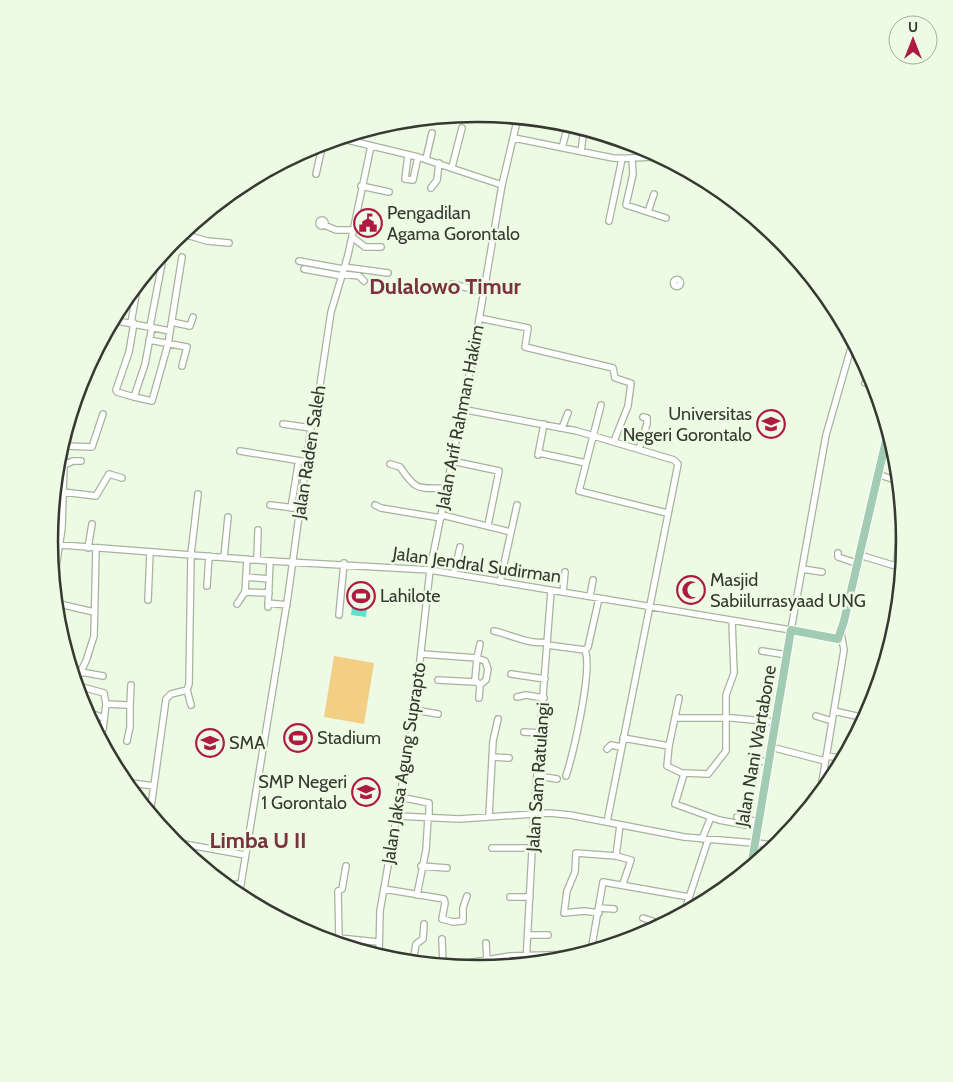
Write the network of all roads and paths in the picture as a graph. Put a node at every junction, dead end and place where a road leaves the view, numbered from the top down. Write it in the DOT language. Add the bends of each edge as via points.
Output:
graph roads {
  1 [pos="516,124"];
  2 [pos="462,128"];
  3 [pos="432,133"];
  4 [pos="566,133"];
  5 [pos="583,136"];
  6 [pos="514,138"];
  7 [pos="352,141"];
  8 [pos="371,146"];
  9 [pos="562,148"];
  10 [pos="320,152"];
  11 [pos="581,152"];
  12 [pos="408,154"];
  13 [pos="418,157"];
  14 [pos="643,157"];
  15 [pos="632,158"];
  16 [pos="426,159"];
  17 [pos="622,159"];
  18 [pos="439,163"];
  19 [pos="452,167"];
  20 [pos="316,174"];
  21 [pos="502,184"];
  22 [pos="361,186"];
  23 [pos="431,188"];
  24 [pos="389,192"];
  25 [pos="654,194"];
  26 [pos="648,212"];
  27 [pos="666,218"];
  28 [pos="609,221"];
  29 [pos="324,225"];
  30 [pos="353,230"];
  31 [pos="189,236"];
  32 [pos="352,237"];
  33 [pos="229,242"];
  34 [pos="381,247"];
  35 [pos="182,257"];
  36 [pos="299,262"];
  37 [pos="162,264"];
  38 [pos="304,269"];
  39 [pos="343,272"];
  40 [pos="388,273"];
  41 [pos="364,281"];
  42 [pos="452,284"];
  43 [pos="484,292"];
  44 [pos="136,297"];
  45 [pos="193,317"];
  46 [pos="479,318"];
  47 [pos="120,321"];
  48 [pos="172,322"];
  49 [pos="132,323"];
  50 [pos="151,326"];
  51 [pos="170,331"];
  52 [pos="149,340"];
  53 [pos="168,344"];
  54 [pos="849,351"];
  55 [pos="182,366"];
  56 [pos="134,397"];
  57 [pos="601,405"];
  58 [pos="462,409"];
  59 [pos="568,412"];
  60 [pos="104,414"];
  61 [pos="643,417"];
  62 [pos="283,424"];
  63 [pos="544,424"];
  64 [pos="311,428"];
  65 [pos="562,428"];
  66 [pos="594,436"];
  67 [pos="614,441"];
  68 [pos="69,446"];
  69 [pos="885,448"];
  70 [pos="639,449"];
  71 [pos="240,451"];
  72 [pos="887,459"];
  73 [pos="81,461"];
  74 [pos="452,461"];
  75 [pos="307,462"];
  76 [pos="586,463"];
  77 [pos="390,464"];
  78 [pos="298,465"];
  79 [pos="64,466"];
  80 [pos="64,471"];
  81 [pos="883,476"];
  82 [pos="122,478"];
  83 [pos="891,479"];
  84 [pos="63,484"];
  85 [pos="447,488"];
  86 [pos="63,492"];
  87 [pos="198,494"];
  88 [pos="270,505"];
  89 [pos="375,505"];
  90 [pos="517,505"];
  91 [pos="291,508"];
  92 [pos="299,509"];
  93 [pos="667,513"];
  94 [pos="442,516"];
  95 [pos="228,517"];
  96 [pos="92,524"];
  97 [pos="488,525"];
  98 [pos="258,530"];
  99 [pos="511,532"];
  100 [pos="60,545"];
  101 [pos="460,547"];
  102 [pos="88,548"];
  103 [pos="96,549"];
  104 [pos="150,552"];
  105 [pos="838,553"];
  106 [pos="862,553"];
  107 [pos="191,554"];
  108 [pos="209,556"];
  109 [pos="58,557"];
  110 [pos="224,557"];
  111 [pos="247,559"];
  112 [pos="257,560"];
  113 [pos="270,561"];
  114 [pos="293,561"];
  115 [pos="856,563"];
  116 [pos="344,564"];
  117 [pos="895,566"];
  118 [pos="802,569"];
  119 [pos="430,570"];
  120 [pos="565,572"];
  121 [pos="822,572"];
  122 [pos="454,574"];
  123 [pos="246,577"];
  124 [pos="269,579"];
  125 [pos="593,580"];
  126 [pos="500,582"];
  127 [pos="207,586"];
  128 [pos="551,590"];
  129 [pos="245,592"];
  130 [pos="563,592"];
  131 [pos="269,593"];
  132 [pos="590,596"];
  133 [pos="599,598"];
  134 [pos="148,600"];
  135 [pos="237,604"];
  136 [pos="63,605"];
  137 [pos="287,605"];
  138 [pos="648,607"];
  139 [pos="94,612"];
  140 [pos="339,614"];
  141 [pos="732,621"];
  142 [pos="791,630"];
  143 [pos="494,631"];
  144 [pos="841,636"];
  145 [pos="480,644"];
  146 [pos="547,644"];
  147 [pos="585,650"];
  148 [pos="762,651"];
  149 [pos="422,654"];
  150 [pos="787,655"];
  151 [pos="477,658"];
  152 [pos="81,673"];
  153 [pos="511,674"];
  154 [pos="103,676"];
  155 [pos="545,679"];
  156 [pos="438,680"];
  157 [pos="478,683"];
  158 [pos="131,685"];
  159 [pos="84,687"];
  160 [pos="187,690"];
  161 [pos="517,697"];
  162 [pos="479,698"];
  163 [pos="544,698"];
  164 [pos="679,698"];
  165 [pos="106,704"];
  166 [pos="130,705"];
  167 [pos="191,705"];
  168 [pos="415,710"];
  169 [pos="834,710"];
  170 [pos="438,714"];
  171 [pos="96,715"];
  172 [pos="816,716"];
  173 [pos="857,716"];
  174 [pos="104,718"];
  175 [pos="676,718"];
  176 [pos="726,718"];
  177 [pos="498,719"];
  178 [pos="832,721"];
  179 [pos="775,722"];
  180 [pos="102,727"];
  181 [pos="524,732"];
  182 [pos="541,733"];
  183 [pos="623,738"];
  184 [pos="127,741"];
  185 [pos="669,746"];
  186 [pos="621,747"];
  187 [pos="771,747"];
  188 [pos="607,749"];
  189 [pos="492,757"];
  190 [pos="509,758"];
  191 [pos="826,758"];
  192 [pos="835,758"];
  193 [pos="754,760"];
  194 [pos="768,762"];
  195 [pos="684,773"];
  196 [pos="538,776"];
  197 [pos="566,776"];
  198 [pos="823,777"];
  199 [pos="558,779"];
  200 [pos="135,783"];
  201 [pos="154,786"];
  202 [pos="400,797"];
  203 [pos="151,805"];
  204 [pos="534,813"];
  205 [pos="397,816"];
  206 [pos="490,816"];
  207 [pos="711,817"];
  208 [pos="737,817"];
  209 [pos="428,818"];
  210 [pos="607,822"];
  211 [pos="620,825"];
  212 [pos="757,825"];
  213 [pos="705,839"];
  214 [pos="754,843"];
  215 [pos="766,844"];
  216 [pos="188,845"];
  217 [pos="492,848"];
  218 [pos="533,848"];
  219 [pos="245,855"];
  220 [pos="616,856"];
  221 [pos="752,857"];
  222 [pos="346,866"];
  223 [pos="421,866"];
  224 [pos="447,868"];
  225 [pos="240,884"];
  226 [pos="623,884"];
  227 [pos="384,889"];
  228 [pos="417,895"];
  229 [pos="467,896"];
  230 [pos="510,897"];
  231 [pos="530,897"];
  232 [pos="689,897"];
  233 [pos="687,903"];
  234 [pos="614,909"];
  235 [pos="599,910"];
  236 [pos="643,918"];
  237 [pos="653,921"];
  238 [pos="424,924"];
  239 [pos="548,934"];
  240 [pos="528,935"];
  241 [pos="340,937"];
  242 [pos="442,940"];
  243 [pos="378,942"];
  244 [pos="357,943"];
  245 [pos="486,943"];
  246 [pos="592,944"];
  247 [pos="378,948"];
  248 [pos="414,955"];
  249 [pos="527,955"];
  250 [pos="539,955"];
  251 [pos="443,958"];
  252 [pos="491,959"];
  253 [pos="487,960"];
  1 -- 6 [label="street, Jalan Arif Rahman Hakim"];
  2 -- 19 [label="street"];
  3 -- 16 [label="street"];
  4 -- 9 [label="street"];
  5 -- 11 [label="street"];
  6 -- 9 [label="street"];
  6 -- 21 [label="street, Jalan Arif Rahman Hakim"];
  7 -- 8 [label="street"];
  8 -- 12 [label="street"];
  8 -- 22 [label="street, Jalan Raden Saleh"];
  9 -- 11 [label="street"];
  10 -- 20 [label="street"];
  11 -- 17 [label="street"];
  12 -- 13 [label="street"];
  12 -- 13 [label="street" via="405,179 413,180"];
  13 -- 16 [label="street"];
  14 -- 15 [label="street"];
  15 -- 17 [label="street"];
  15 -- 26 [label="street" via="633,174 626,205"];
  16 -- 18 [label="street"];
  17 -- 28 [label="street"];
  18 -- 19 [label="street"];
  18 -- 23 [label="street" via="437,180"];
  19 -- 21 [label="street"];
  21 -- 43 [label="street, Jalan Arif Rahman Hakim"];
  22 -- 24 [label="street"];
  22 -- 30 [label="street, Jalan Raden Saleh"];
  25 -- 26 [label="street"];
  26 -- 27 [label="street"];
  29 -- 30 [label="street" via="336,230"];
  30 -- 32 [label="street, Jalan Raden Saleh"];
  31 -- 33 [label="street"];
  32 -- 34 [label="street" via="365,246"];
  32 -- 39 [label="street, Jalan Raden Saleh"];
  35 -- 48 [label="street"];
  36 -- 39 [label="street"];
  37 -- 50 [label="street"];
  38 -- 39 [label="street"];
  39 -- 40 [label="street"];
  39 -- 41 [label="street" via="359,276"];
  39 -- 64 [label="street, Jalan Raden Saleh" via="331,312"];
  42 -- 43 [label="street"];
  43 -- 46 [label="street, Jalan Arif Rahman Hakim"];
  44 -- 49 [label="street"];
  45 -- 48 [label="street" via="190,326"];
  46 -- 58 [label="street, Jalan Arif Rahman Hakim"];
  46 -- 67 [label="street" via="528,328 525,347 613,368 615,378 631,383 628,406"];
  47 -- 49 [label="street"];
  48 -- 51 [label="street"];
  49 -- 50 [label="street"];
  49 -- 56 [label="street" via="128,352 116,390"];
  50 -- 51 [label="street"];
  50 -- 52 [label="street"];
  51 -- 53 [label="street"];
  52 -- 53 [label="street"];
  52 -- 56 [label="street"];
  53 -- 55 [label="street" via="187,348"];
  53 -- 56 [label="street" via="152,401"];
  54 -- 118 [label="street" via="826,435"];
  57 -- 66 [label="street"];
  58 -- 63 [label="street"];
  58 -- 74 [label="street, Jalan Arif Rahman Hakim"];
  59 -- 65 [label="street"];
  60 -- 68 [label="street" via="92,447"];
  61 -- 70 [label="street" via="648,421"];
  62 -- 64 [label="street"];
  63 -- 65 [label="street"];
  63 -- 76 [label="street" via="539,454"];
  64 -- 75 [label="street, Jalan Raden Saleh"];
  65 -- 66 [label="street"];
  66 -- 67 [label="street"];
  66 -- 76 [label="street"];
  67 -- 70 [label="street"];
  69 -- 106 [label="main road"];
  70 -- 93 [label="street" via="677,462"];
  71 -- 75 [label="street"];
  72 -- 81 [label="main road"];
  73 -- 79 [label="street"];
  74 -- 85 [label="street, Jalan Arif Rahman Hakim"];
  74 -- 97 [label="street" via="499,471"];
  75 -- 92 [label="street, Jalan Raden Saleh"];
  76 -- 93 [label="street" via="579,490"];
  77 -- 85 [label="street" via="400,467 416,487"];
  78 -- 91 [label="street"];
  80 -- 84 [label="street"];
  81 -- 83 [label="street"];
  81 -- 106 [label="main road"];
  82 -- 86 [label="street" via="109,474 96,496"];
  84 -- 86 [label="street"];
  85 -- 94 [label="street, Jalan Arif Rahman Hakim"];
  86 -- 100 [label="street"];
  87 -- 107 [label="street"];
  88 -- 91 [label="street"];
  89 -- 94 [label="street"];
  90 -- 99 [label="street"];
  91 -- 92 [label="street"];
  92 -- 114 [label="street, Jalan Raden Saleh"];
  93 -- 138 [label="street"];
  94 -- 97 [label="street"];
  94 -- 119 [label="street, Jalan Arif Rahman Hakim"];
  95 -- 110 [label="street"];
  96 -- 102 [label="street"];
  97 -- 99 [label="street"];
  98 -- 112 [label="street"];
  99 -- 126 [label="street"];
  100 -- 102 [label="street, Jalan Jendral Sudirman"];
  100 -- 109 [label="street"];
  101 -- 122 [label="street"];
  102 -- 103 [label="street, Jalan Jendral Sudirman"];
  103 -- 104 [label="street, Jalan Jendral Sudirman"];
  103 -- 139 [label="street"];
  104 -- 107 [label="street, Jalan Jendral Sudirman"];
  104 -- 134 [label="street"];
  105 -- 115 [label="street" via="838,557"];
  106 -- 115 [label="main road"];
  106 -- 117 [label="street"];
  106 -- 144 [label="main road" via="849,622"];
  107 -- 108 [label="street, Jalan Jendral Sudirman"];
  107 -- 160 [label="street"];
  108 -- 110 [label="street, Jalan Jendral Sudirman"];
  108 -- 127 [label="street"];
  110 -- 111 [label="street, Jalan Jendral Sudirman"];
  111 -- 112 [label="street, Jalan Jendral Sudirman"];
  111 -- 123 [label="street"];
  112 -- 113 [label="street, Jalan Jendral Sudirman"];
  113 -- 114 [label="street, Jalan Jendral Sudirman"];
  113 -- 124 [label="street"];
  114 -- 116 [label="street, Jalan Jendral Sudirman"];
  114 -- 137 [label="street, Jalan Raden Saleh"];
  115 -- 144 [label="main road"];
  116 -- 119 [label="street, Jalan Jendral Sudirman"];
  116 -- 140 [label="street"];
  118 -- 121 [label="street"];
  118 -- 142 [label="street"];
  119 -- 122 [label="street, Jalan Jendral Sudirman"];
  119 -- 149 [label="street, Jalan Jaksa Agung Suprapto"];
  120 -- 130 [label="street"];
  122 -- 126 [label="street, Jalan Jendral Sudirman"];
  123 -- 124 [label="street"];
  123 -- 129 [label="street"];
  124 -- 131 [label="street"];
  125 -- 132 [label="street"];
  126 -- 128 [label="street, Jalan Jendral Sudirman"];
  128 -- 130 [label="street, Jalan Jendral Sudirman"];
  128 -- 146 [label="street, Jalan Sam Ratulangi"];
  129 -- 131 [label="street"];
  129 -- 135 [label="street"];
  130 -- 132 [label="street, Jalan Jendral Sudirman"];
  131 -- 137 [label="street" via="268,605"];
  132 -- 133 [label="street, Jalan Jendral Sudirman"];
  133 -- 138 [label="street, Jalan Jendral Sudirman"];
  133 -- 147 [label="street"];
  136 -- 139 [label="street"];
  137 -- 219 [label="street, Jalan Raden Saleh"];
  138 -- 141 [label="street, Jalan Jendral Sudirman"];
  138 -- 183 [label="street"];
  139 -- 152 [label="street" via="93,640"];
  141 -- 142 [label="street, Jalan Jendral Sudirman"];
  141 -- 176 [label="street" via="734,673 727,690"];
  142 -- 144 [label="main road, Jalan Jendral Sudirman"];
  142 -- 150 [label="main road, Jalan Nani Wartabone"];
  143 -- 146 [label="street"];
  144 -- 169 [label="street" via="844,650"];
  145 -- 151 [label="street"];
  146 -- 147 [label="street"];
  146 -- 155 [label="street, Jalan Sam Ratulangi"];
  147 -- 197 [label="street" via="583,702"];
  148 -- 150 [label="street"];
  149 -- 151 [label="street"];
  149 -- 168 [label="street, Jalan Jaksa Agung Suprapto"];
  150 -- 179 [label="main road, Jalan Nani Wartabone"];
  151 -- 157 [label="street"];
  151 -- 157 [label="street" via="485,661 488,668 486,680"];
  152 -- 154 [label="street"];
  153 -- 155 [label="street"];
  155 -- 163 [label="street, Jalan Sam Ratulangi"];
  156 -- 157 [label="street"];
  157 -- 162 [label="street"];
  158 -- 166 [label="street"];
  159 -- 165 [label="street" via="104,693"];
  160 -- 167 [label="street"];
  160 -- 201 [label="street" via="166,699"];
  161 -- 163 [label="street"];
  163 -- 182 [label="street, Jalan Sam Ratulangi"];
  164 -- 175 [label="street"];
  165 -- 166 [label="street"];
  165 -- 174 [label="street"];
  166 -- 184 [label="street"];
  168 -- 170 [label="street"];
  168 -- 202 [label="street, Jalan Jaksa Agung Suprapto"];
  169 -- 173 [label="street"];
  169 -- 178 [label="street"];
  171 -- 174 [label="street"];
  172 -- 178 [label="street"];
  174 -- 180 [label="street"];
  175 -- 176 [label="street"];
  175 -- 185 [label="street"];
  176 -- 179 [label="street"];
  176 -- 195 [label="street" via="726,751 722,758 708,774"];
  177 -- 189 [label="street"];
  178 -- 191 [label="street"];
  179 -- 187 [label="main road, Jalan Nani Wartabone"];
  181 -- 182 [label="street"];
  182 -- 196 [label="street, Jalan Sam Ratulangi"];
  183 -- 185 [label="street"];
  183 -- 186 [label="street"];
  185 -- 195 [label="street" via="667,766"];
  186 -- 188 [label="street" via="610,745"];
  186 -- 210 [label="street"];
  187 -- 191 [label="street"];
  187 -- 194 [label="main road, Jalan Nani Wartabone"];
  189 -- 190 [label="street"];
  189 -- 206 [label="street"];
  191 -- 192 [label="street"];
  191 -- 198 [label="street"];
  193 -- 194 [label="street"];
  194 -- 212 [label="main road, Jalan Nani Wartabone"];
  195 -- 207 [label="street" via="674,803"];
  196 -- 199 [label="street"];
  196 -- 204 [label="street, Jalan Sam Ratulangi"];
  200 -- 201 [label="street"];
  201 -- 203 [label="street"];
  202 -- 205 [label="street, Jalan Jaksa Agung Suprapto"];
  202 -- 209 [label="street" via="429,803"];
  204 -- 206 [label="street"];
  204 -- 210 [label="street"];
  204 -- 218 [label="street, Jalan Sam Ratulangi"];
  205 -- 209 [label="street"];
  205 -- 227 [label="street, Jalan Jaksa Agung Suprapto"];
  206 -- 209 [label="street"];
  207 -- 212 [label="street"];
  207 -- 213 [label="street"];
  208 -- 212 [label="street"];
  209 -- 223 [label="street" via="426,850"];
  210 -- 211 [label="street"];
  211 -- 213 [label="street"];
  211 -- 220 [label="street"];
  212 -- 214 [label="main road, Jalan Nani Wartabone"];
  213 -- 214 [label="street"];
  213 -- 232 [label="street"];
  214 -- 215 [label="street"];
  214 -- 221 [label="main road, Jalan Nani Wartabone"];
  216 -- 219 [label="street"];
  217 -- 218 [label="street"];
  218 -- 231 [label="street, Jalan Sam Ratulangi"];
  219 -- 225 [label="street, Jalan Raden Saleh"];
  220 -- 226 [label="street" via="630,858"];
  220 -- 235 [label="street" via="576,853 575,872 564,913"];
  222 -- 241 [label="street" via="342,889 338,891"];
  223 -- 224 [label="street"];
  223 -- 228 [label="street"];
  226 -- 232 [label="street"];
  226 -- 235 [label="street" via="603,882"];
  227 -- 228 [label="street"];
  227 -- 243 [label="street, Jalan Jaksa Agung Suprapto"];
  228 -- 229 [label="street" via="444,899 442,920 459,922 463,920"];
  230 -- 231 [label="street"];
  231 -- 240 [label="street, Jalan Sam Ratulangi"];
  232 -- 233 [label="street"];
  234 -- 235 [label="street"];
  235 -- 246 [label="street"];
  236 -- 237 [label="street"];
  238 -- 248 [label="street" via="423,939 416,944"];
  239 -- 240 [label="street"];
  240 -- 249 [label="street, Jalan Sam Ratulangi"];
  242 -- 251 [label="street"];
  243 -- 244 [label="street"];
  243 -- 247 [label="street, Jalan Jaksa Agung Suprapto"];
  245 -- 253 [label="street"];
  249 -- 250 [label="street"];
  249 -- 252 [label="street"];
}
